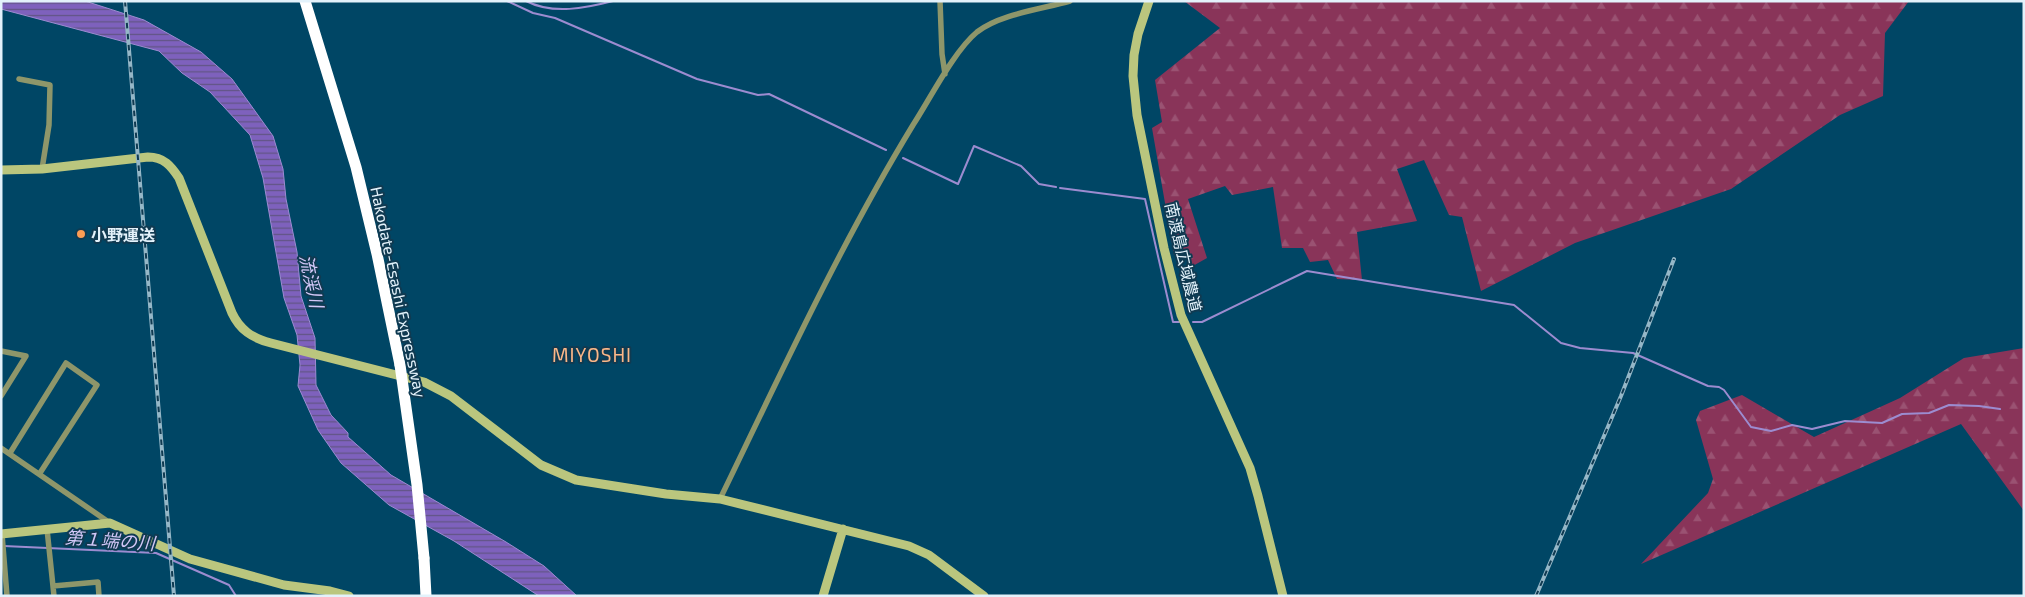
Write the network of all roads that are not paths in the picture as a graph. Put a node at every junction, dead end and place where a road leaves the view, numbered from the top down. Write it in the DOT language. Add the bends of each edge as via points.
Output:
graph roads {
  1 [pos="305,1"];
  2 [pos="940,1"];
  3 [pos="1070,1"];
  4 [pos="1149,1"];
  5 [pos="945,74"];
  6 [pos="19,79"];
  7 [pos="42,169"];
  8 [pos="1,170"];
  9 [pos="1,351"];
  10 [pos="1,396"];
  11 [pos="1,448"];
  12 [pos="10,453"];
  13 [pos="40,473"];
  14 [pos="720,499"];
  15 [pos="110,523"];
  16 [pos="47,529"];
  17 [pos="843,529"];
  18 [pos="2,534"];
  19 [pos="53,586"];
  20 [pos="7,596"];
  21 [pos="54,596"];
  22 [pos="99,596"];
  23 [pos="349,596"];
  24 [pos="426,596"];
  25 [pos="823,596"];
  26 [pos="984,596"];
  27 [pos="1283,596"];
  1 -- 24 [label="highway, Hakodate-Esashi Expressway, bridge" via="356,167 400,365 417,485"];
  2 -- 5 [label="street"];
  3 -- 5 [label="street" via="989,24 966,43"];
  4 -- 27 [label="street, 南渡島広域農道" via="1138,34 1133,76 1137,115 1166,256 1187,330 1250,468"];
  5 -- 14 [label="street" via="879,180 835,262"];
  6 -- 7 [label="street" via="50,85 49,125"];
  7 -- 8 [label="street"];
  7 -- 14 [label="street" via="148,157 167,162 179,178 234,319 251,336 395,374 435,388 451,396 541,465 576,480"];
  9 -- 10 [label="street" via="26,356"];
  11 -- 12 [label="street"];
  12 -- 13 [label="street"];
  12 -- 13 [label="street" via="66,363 97,385"];
  13 -- 15 [label="street"];
  14 -- 17 [label="street"];
  15 -- 16 [label="street"];
  15 -- 23 [label="street" via="190,559 284,585"];
  16 -- 18 [label="street"];
  16 -- 19 [label="street"];
  17 -- 25 [label="street"];
  17 -- 26 [label="street" via="921,550"];
  18 -- 20 [label="street"];
  19 -- 21 [label="street"];
  19 -- 22 [label="street" via="98,582"];
}
